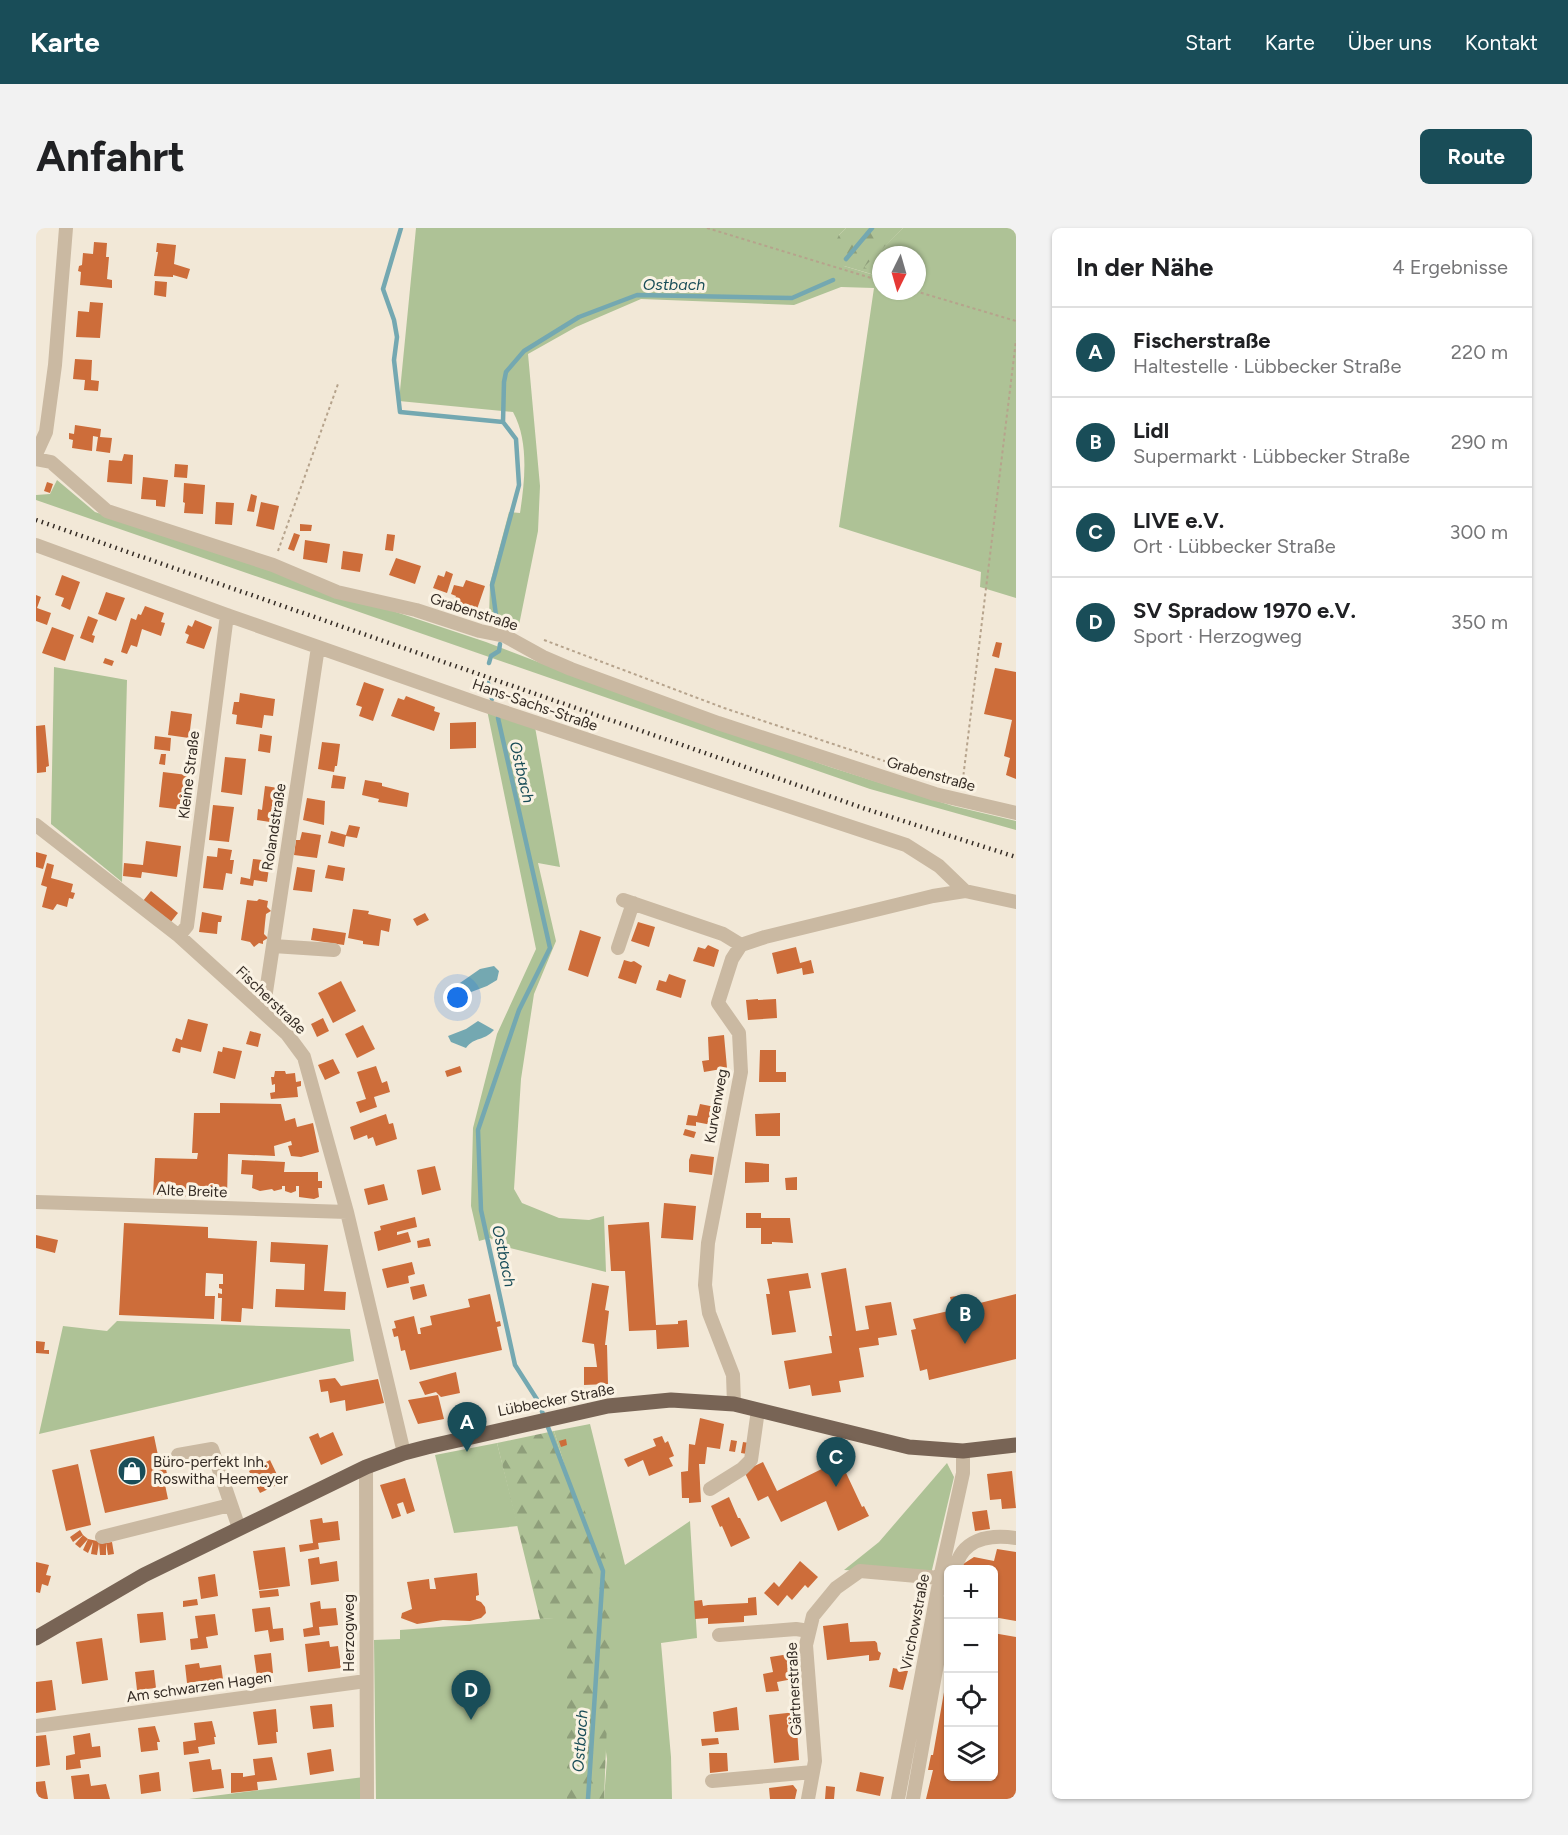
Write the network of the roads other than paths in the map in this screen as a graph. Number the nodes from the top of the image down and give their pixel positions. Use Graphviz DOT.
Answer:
graph roads {
  1 [pos="66,228"];
  2 [pos="36,457"];
  3 [pos="36,545"];
  4 [pos="226,615"];
  5 [pos="318,647"];
  6 [pos="1016,813"];
  7 [pos="36,825"];
  8 [pos="939,866"];
  9 [pos="965,891"];
  10 [pos="933,896"];
  11 [pos="1016,902"];
  12 [pos="179,936"];
  13 [pos="741,945"];
  14 [pos="273,946"];
  15 [pos="618,948"];
  16 [pos="334,950"];
  17 [pos="263,1012"];
  18 [pos="36,1202"];
  19 [pos="347,1212"];
  20 [pos="734,1404"];
  21 [pos="758,1410"];
  22 [pos="1016,1445"];
  23 [pos="963,1451"];
  24 [pos="404,1453"];
  25 [pos="178,1455"];
  26 [pos="366,1467"];
  27 [pos="711,1489"];
  28 [pos="231,1505"];
  29 [pos="239,1528"];
  30 [pos="102,1537"];
  31 [pos="1016,1538"];
  32 [pos="956,1565"];
  33 [pos="940,1578"];
  34 [pos="945,1619"];
  35 [pos="809,1631"];
  36 [pos="37,1635"];
  37 [pos="719,1635"];
  38 [pos="366,1681"];
  39 [pos="36,1725"];
  40 [pos="813,1772"];
  41 [pos="712,1781"];
  42 [pos="367,1799"];
  43 [pos="808,1799"];
  44 [pos="897,1799"];
  45 [pos="913,1799"];
  1 -- 2 [label="street"];
  2 -- 6 [label="street, Grabenstraße"];
  3 -- 4 [label="street, Hans-Sachs-Straße"];
  4 -- 5 [label="street, Hans-Sachs-Straße"];
  4 -- 12 [label="street, Kleine Straße"];
  5 -- 8 [label="street, Hans-Sachs-Straße"];
  5 -- 14 [label="street, Rolandstraße"];
  7 -- 12 [label="street, Fischerstraße"];
  8 -- 9 [label="street, Hans-Sachs-Straße"];
  8 -- 10 [label="street"];
  9 -- 10 [label="street"];
  9 -- 11 [label="street"];
  10 -- 13 [label="street"];
  12 -- 17 [label="street, Fischerstraße"];
  13 -- 15 [label="street"];
  13 -- 20 [label="street, Kurvenweg"];
  14 -- 16 [label="street"];
  14 -- 17 [label="street, Rolandstraße"];
  17 -- 19 [label="street, Fischerstraße"];
  18 -- 19 [label="street, Alte Breite"];
  19 -- 24 [label="street, Fischerstraße"];
  20 -- 21 [label="main road, Lübbecker Straße"];
  20 -- 24 [label="main road, Lübbecker Straße"];
  21 -- 23 [label="main road, Lübbecker Straße"];
  21 -- 27 [label="street"];
  22 -- 23 [label="main road, Lübbecker Straße"];
  23 -- 33 [label="street, Virchowstraße"];
  24 -- 26 [label="main road, Lübbecker Straße"];
  25 -- 28 [label="street"];
  26 -- 29 [label="main road, Lübbecker Straße"];
  26 -- 38 [label="street, Herzogweg"];
  28 -- 29 [label="street"];
  28 -- 30 [label="street"];
  29 -- 36 [label="main road, Lübbecker Straße"];
  31 -- 32 [label="street"];
  33 -- 35 [label="street, Gärtnerstraße"];
  33 -- 44 [label="street, Virchowstraße"];
  34 -- 45 [label="street"];
  35 -- 37 [label="street"];
  35 -- 40 [label="street, Gärtnerstraße"];
  38 -- 39 [label="street, Am schwarzen Hagen"];
  38 -- 42 [label="street, Herzogweg"];
  40 -- 41 [label="street"];
  40 -- 43 [label="street, Gärtnerstraße"];
}
